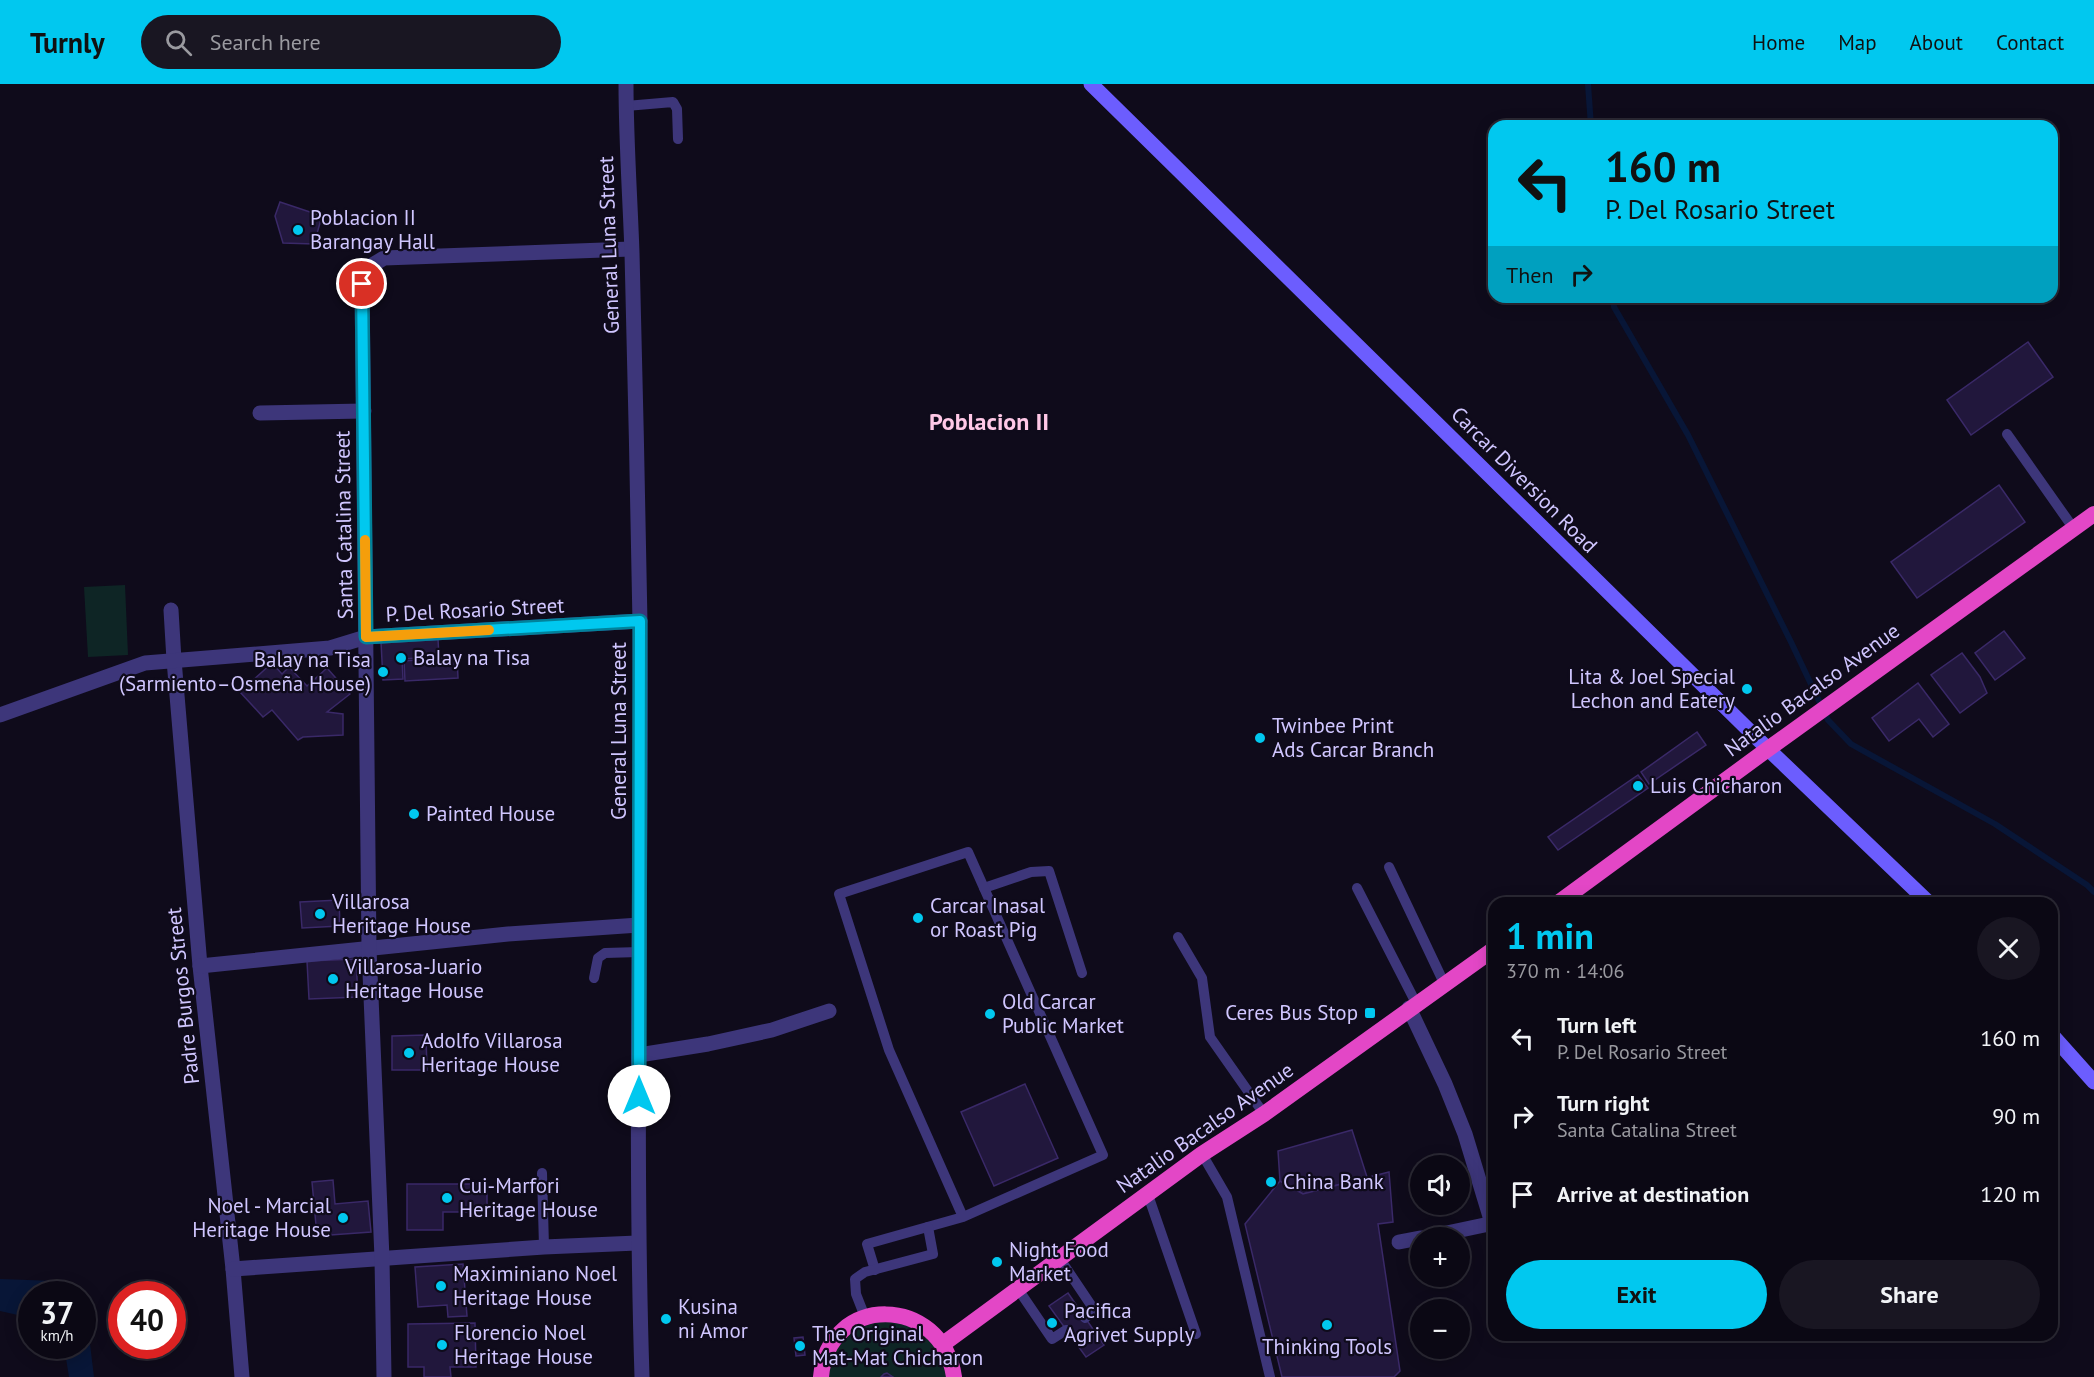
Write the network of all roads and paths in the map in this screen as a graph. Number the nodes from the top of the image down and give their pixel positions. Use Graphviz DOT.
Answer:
graph roads {
  1 [pos="626,84"];
  2 [pos="1091,84"];
  3 [pos="626,106"];
  4 [pos="678,140"];
  5 [pos="632,249"];
  6 [pos="364,411"];
  7 [pos="260,413"];
  8 [pos="2007,434"];
  9 [pos="2094,514"];
  10 [pos="2074,529"];
  11 [pos="171,610"];
  12 [pos="640,621"];
  13 [pos="366,637"];
  14 [pos="174,660"];
  15 [pos="0,715"];
  16 [pos="1768,749"];
  17 [pos="1389,867"];
  18 [pos="984,888"];
  19 [pos="1357,888"];
  20 [pos="1566,897"];
  21 [pos="1923,897"];
  22 [pos="639,925"];
  23 [pos="1178,937"];
  24 [pos="369,949"];
  25 [pos="639,952"];
  26 [pos="1488,953"];
  27 [pos="200,966"];
  28 [pos="1082,973"];
  29 [pos="594,978"];
  30 [pos="1444,983"];
  31 [pos="1413,1005"];
  32 [pos="829,1011"];
  33 [pos="2058,1042"];
  34 [pos="639,1055"];
  35 [pos="2094,1082"];
  36 [pos="1264,1114"];
  37 [pos="1202,1155"];
  38 [pos="542,1173"];
  39 [pos="1148,1195"];
  40 [pos="1488,1207"];
  41 [pos="963,1217"];
  42 [pos="1488,1224"];
  43 [pos="928,1227"];
  44 [pos="1470,1228"];
  45 [pos="1410,1240"];
  46 [pos="1399,1242"];
  47 [pos="637,1243"];
  48 [pos="544,1247"];
  49 [pos="381,1258"];
  50 [pos="1060,1259"];
  51 [pos="233,1269"];
  52 [pos="875,1270"];
  53 [pos="1018,1289"];
  54 [pos="866,1317"];
  55 [pos="1085,1318"];
  56 [pos="1066,1329"];
  57 [pos="1196,1334"];
  58 [pos="943,1344"];
  59 [pos="242,1377"];
  60 [pos="384,1377"];
  61 [pos="642,1377"];
  62 [pos="820,1377"];
  63 [pos="954,1377"];
  64 [pos="1270,1377"];
  1 -- 3 [label="street, General Luna Street"];
  2 -- 16 [label="main road, Carcar Diversion Road"];
  3 -- 4 [label="lane"];
  3 -- 5 [label="street, General Luna Street"];
  5 -- 6 [label="street, Santa Catalina Street"];
  5 -- 12 [label="street, General Luna Street"];
  6 -- 7 [label="street"];
  6 -- 13 [label="street, Santa Catalina Street"];
  8 -- 10 [label="lane"];
  9 -- 10 [label="highway, Natalio Bacalso Avenue"];
  10 -- 16 [label="highway, Natalio Bacalso Avenue"];
  11 -- 14 [label="street, Padre Burgos Street"];
  12 -- 13 [label="street, P. Del Rosario Street"];
  12 -- 22 [label="street, General Luna Street"];
  13 -- 14 [label="street, P. Del Rosario Street"];
  13 -- 24 [label="street, Santa Catalina Street"];
  14 -- 15 [label="street, P. Del Rosario Street"];
  14 -- 27 [label="street, Padre Burgos Street"];
  16 -- 20 [label="highway, Natalio Bacalso Avenue"];
  16 -- 21 [label="main road, Carcar Diversion Road"];
  17 -- 30 [label="lane"];
  18 -- 28 [label="lane"];
  18 -- 41 [label="lane"];
  18 -- 41 [label="lane"];
  19 -- 31 [label="lane"];
  22 -- 24 [label="street"];
  22 -- 25 [label="street, General Luna Street"];
  23 -- 36 [label="lane"];
  24 -- 27 [label="street"];
  24 -- 49 [label="street, Santa Catalina Street"];
  25 -- 29 [label="lane"];
  25 -- 34 [label="street, General Luna Street"];
  26 -- 30 [label="highway, Natalio Bacalso Avenue"];
  27 -- 51 [label="street, Padre Burgos Street"];
  30 -- 31 [label="highway, Natalio Bacalso Avenue"];
  31 -- 36 [label="highway, Natalio Bacalso Avenue"];
  31 -- 40 [label="street"];
  32 -- 34 [label="street"];
  33 -- 35 [label="main road"];
  34 -- 47 [label="street, General Luna Street"];
  36 -- 37 [label="highway, Natalio Bacalso Avenue"];
  37 -- 39 [label="highway, Natalio Bacalso Avenue"];
  37 -- 64 [label="lane"];
  38 -- 48 [label="lane"];
  39 -- 50 [label="highway, Natalio Bacalso Avenue"];
  39 -- 57 [label="lane"];
  41 -- 43 [label="lane"];
  42 -- 44 [label="street"];
  43 -- 52 [label="lane"];
  43 -- 52 [label="lane"];
  45 -- 46 [label="street"];
  47 -- 48 [label="street"];
  47 -- 61 [label="street, General Luna Street"];
  48 -- 49 [label="street"];
  49 -- 51 [label="street"];
  49 -- 60 [label="street, Santa Catalina Street"];
  50 -- 53 [label="highway, Natalio Bacalso Avenue"];
  50 -- 55 [label="lane"];
  51 -- 59 [label="street, Padre Burgos Street"];
  52 -- 54 [label="lane"];
  53 -- 56 [label="lane"];
  53 -- 58 [label="highway, Natalio Bacalso Avenue"];
  54 -- 58 [label="highway"];
  54 -- 62 [label="highway"];
  58 -- 63 [label="highway"];
}
